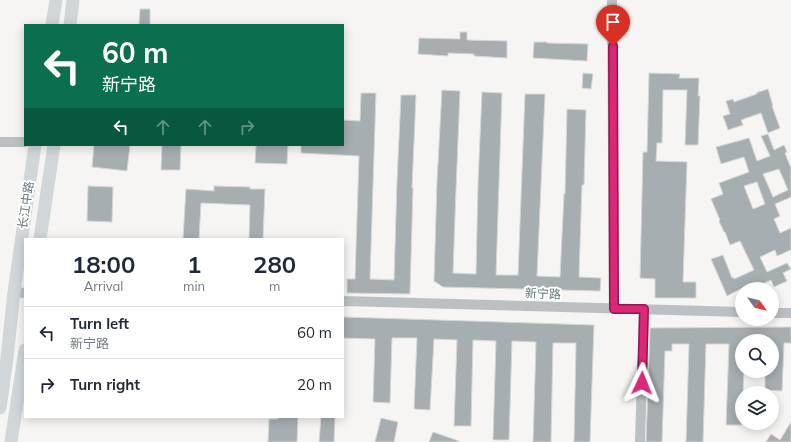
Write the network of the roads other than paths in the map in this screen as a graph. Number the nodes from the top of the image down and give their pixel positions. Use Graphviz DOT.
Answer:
graph roads {
  1 [pos="56,0"];
  2 [pos="73,0"];
  3 [pos="612,0"];
  4 [pos="52,24"];
  5 [pos="70,24"];
  6 [pos="0,142"];
  7 [pos="24,142"];
  8 [pos="35,146"];
  9 [pos="54,146"];
  10 [pos="25,238"];
  11 [pos="40,238"];
  12 [pos="24,247"];
  13 [pos="19,293"];
  14 [pos="344,301"];
  15 [pos="614,309"];
  16 [pos="644,309"];
  17 [pos="735,312"];
  18 [pos="779,313"];
  19 [pos="791,313"];
  20 [pos="24,357"];
  21 [pos="0,408"];
  22 [pos="11,442"];
  23 [pos="640,442"];
  1 -- 4 [label="main road"];
  2 -- 5 [label="main road"];
  3 -- 15 [label="street"];
  6 -- 7 [label="street"];
  8 -- 10 [label="main road, 长江中路"];
  9 -- 11 [label="main road, 长江中路"];
  12 -- 13 [label="main road, 长江中路"];
  13 -- 21 [label="main road, 长江中路"];
  14 -- 15 [label="street, 新宁路"];
  15 -- 16 [label="street, 新宁路"];
  16 -- 17 [label="street, 新宁路"];
  16 -- 23 [label="street"];
  18 -- 19 [label="street"];
  20 -- 22 [label="main road"];
}
